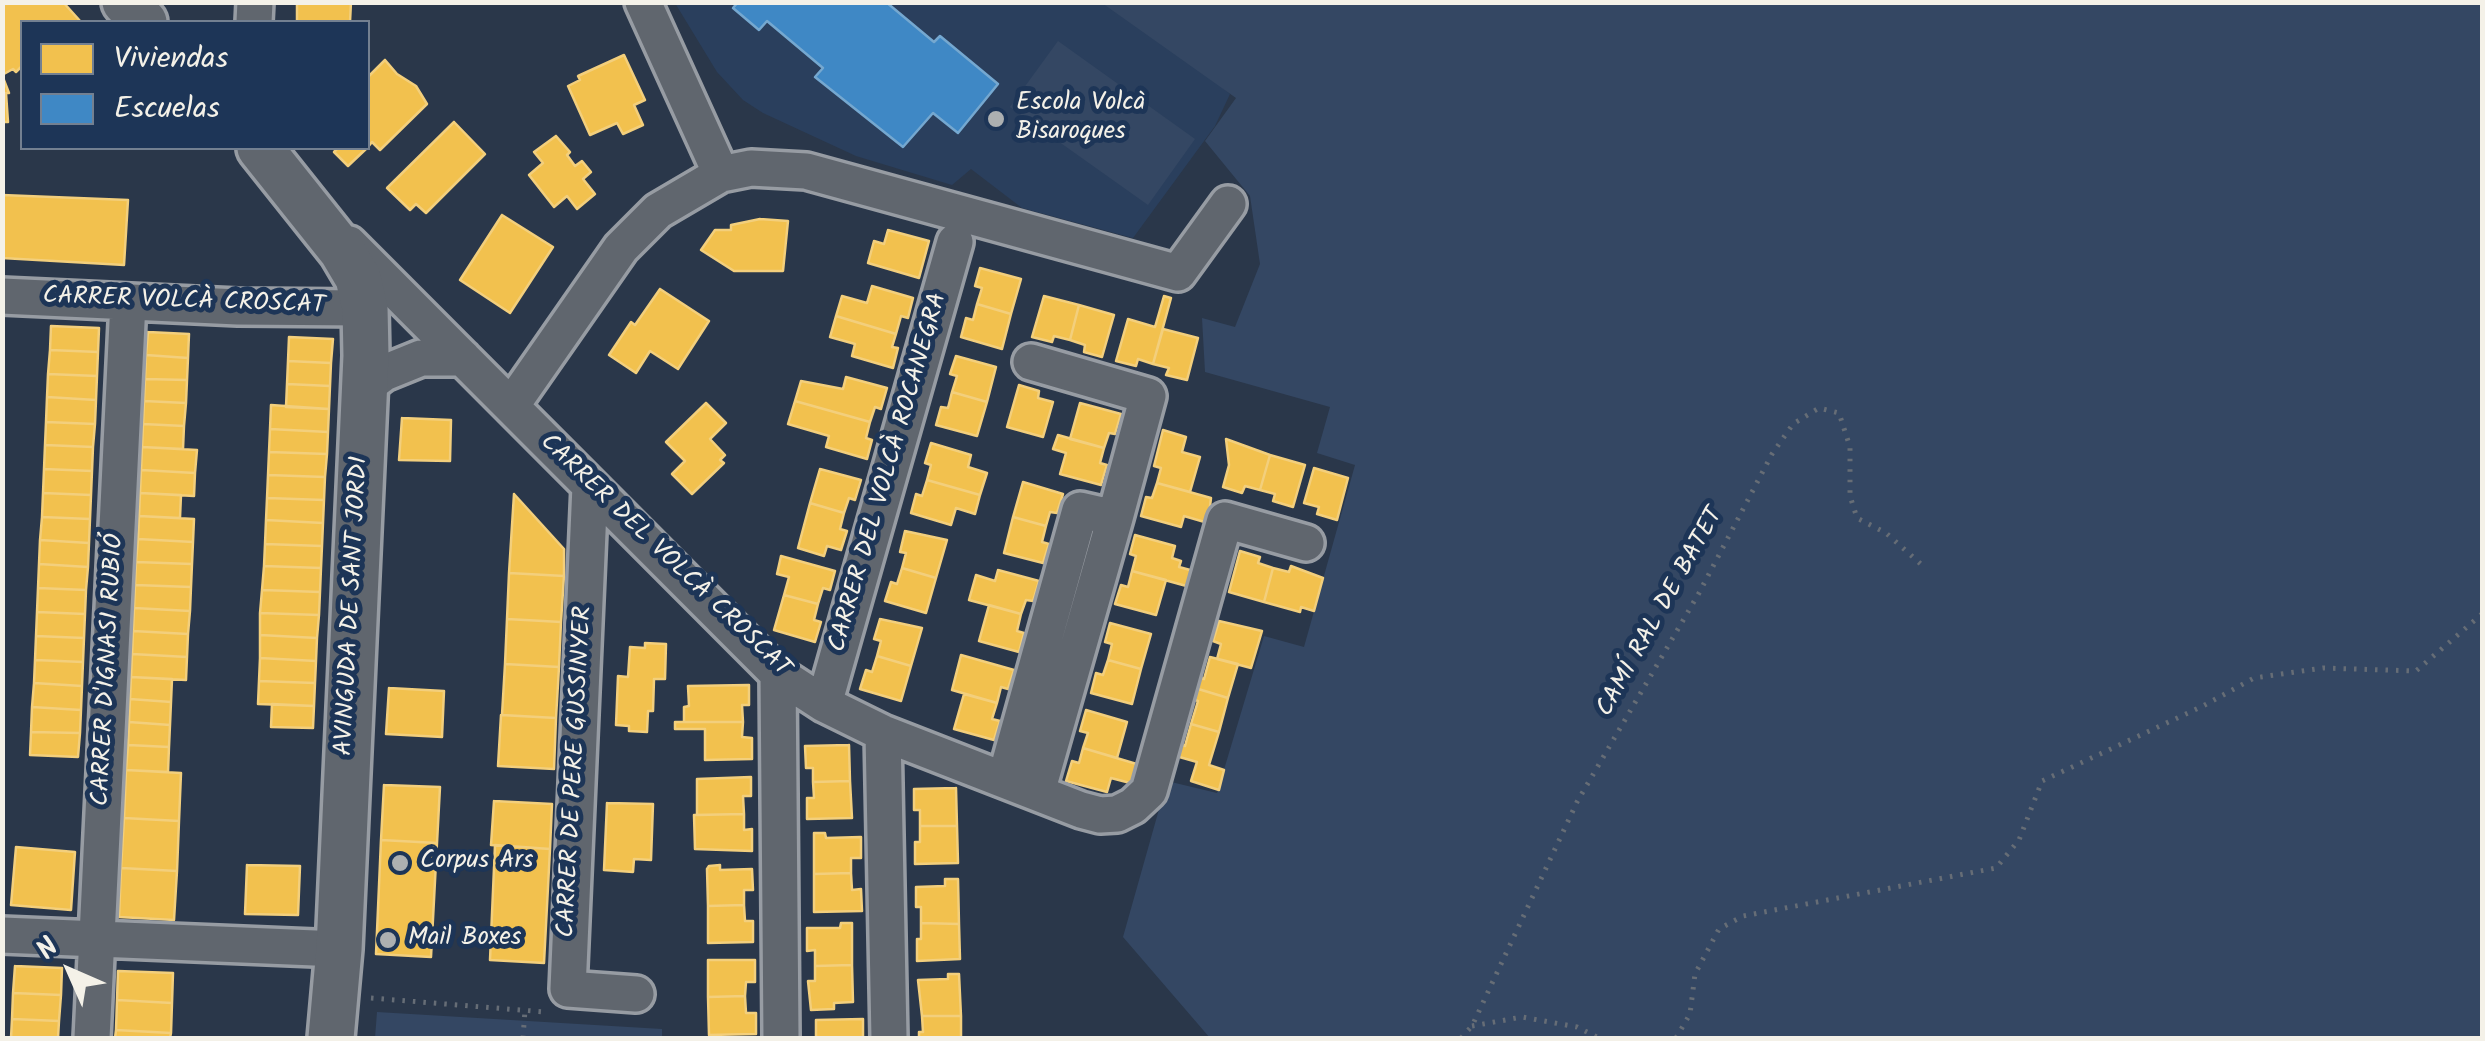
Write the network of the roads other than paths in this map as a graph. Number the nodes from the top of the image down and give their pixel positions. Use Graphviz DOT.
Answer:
graph roads {
  1 [pos="643,2"];
  2 [pos="262,150"];
  3 [pos="721,174"];
  4 [pos="298,194"];
  5 [pos="1228,204"];
  6 [pos="955,242"];
  7 [pos="2,296"];
  8 [pos="128,302"];
  9 [pos="366,308"];
  10 [pos="463,358"];
  11 [pos="1032,362"];
  12 [pos="364,388"];
  13 [pos="512,406"];
  14 [pos="590,486"];
  15 [pos="1306,543"];
  16 [pos="778,674"];
  17 [pos="824,704"];
  18 [pos="882,732"];
  19 [pos="1021,786"];
  20 [pos="2,935"];
  21 [pos="96,940"];
  22 [pos="339,949"];
  23 [pos="636,994"];
  24 [pos="332,1017"];
  25 [pos="92,1038"];
  26 [pos="781,1038"];
  27 [pos="890,1038"];
  1 -- 3 [label="street"];
  2 -- 4 [label="main road, AVINGUDA DE SANT JORDI"];
  3 -- 5 [label="street"];
  3 -- 13 [label="street"];
  4 -- 9 [label="main road, AVINGUDA DE SANT JORDI"];
  4 -- 10 [label="street, CARRER DEL VOLCÀ CROSCAT"];
  6 -- 17 [label="street, CARRER DEL VOLCÀ ROCANEGRA"];
  7 -- 8 [label="street, CARRER VOLCÀ CROSCAT"];
  8 -- 9 [label="street, CARRER VOLCÀ CROSCAT"];
  8 -- 21 [label="street, CARRER D'IGNASI RUBIÓ"];
  9 -- 12 [label="main road, AVINGUDA DE SANT JORDI"];
  10 -- 12 [label="street"];
  10 -- 13 [label="street, CARRER DEL VOLCÀ CROSCAT"];
  11 -- 19 [label="street"];
  12 -- 22 [label="main road, AVINGUDA DE SANT JORDI"];
  13 -- 14 [label="street, CARRER DEL VOLCÀ CROSCAT"];
  14 -- 16 [label="street, CARRER DEL VOLCÀ CROSCAT"];
  14 -- 23 [label="street, CARRER DE PERE GUSSINYER"];
  15 -- 19 [label="street, CARRER DEL VOLCÀ CROSCAT"];
  16 -- 17 [label="street, CARRER DEL VOLCÀ CROSCAT"];
  16 -- 26 [label="street"];
  17 -- 18 [label="street, CARRER DEL VOLCÀ CROSCAT"];
  18 -- 19 [label="street, CARRER DEL VOLCÀ CROSCAT"];
  18 -- 27 [label="street"];
  20 -- 21 [label="street"];
  21 -- 22 [label="street"];
  21 -- 25 [label="street, CARRER D'IGNASI RUBIÓ"];
  22 -- 24 [label="main road, AVINGUDA DE SANT JORDI"];
}
